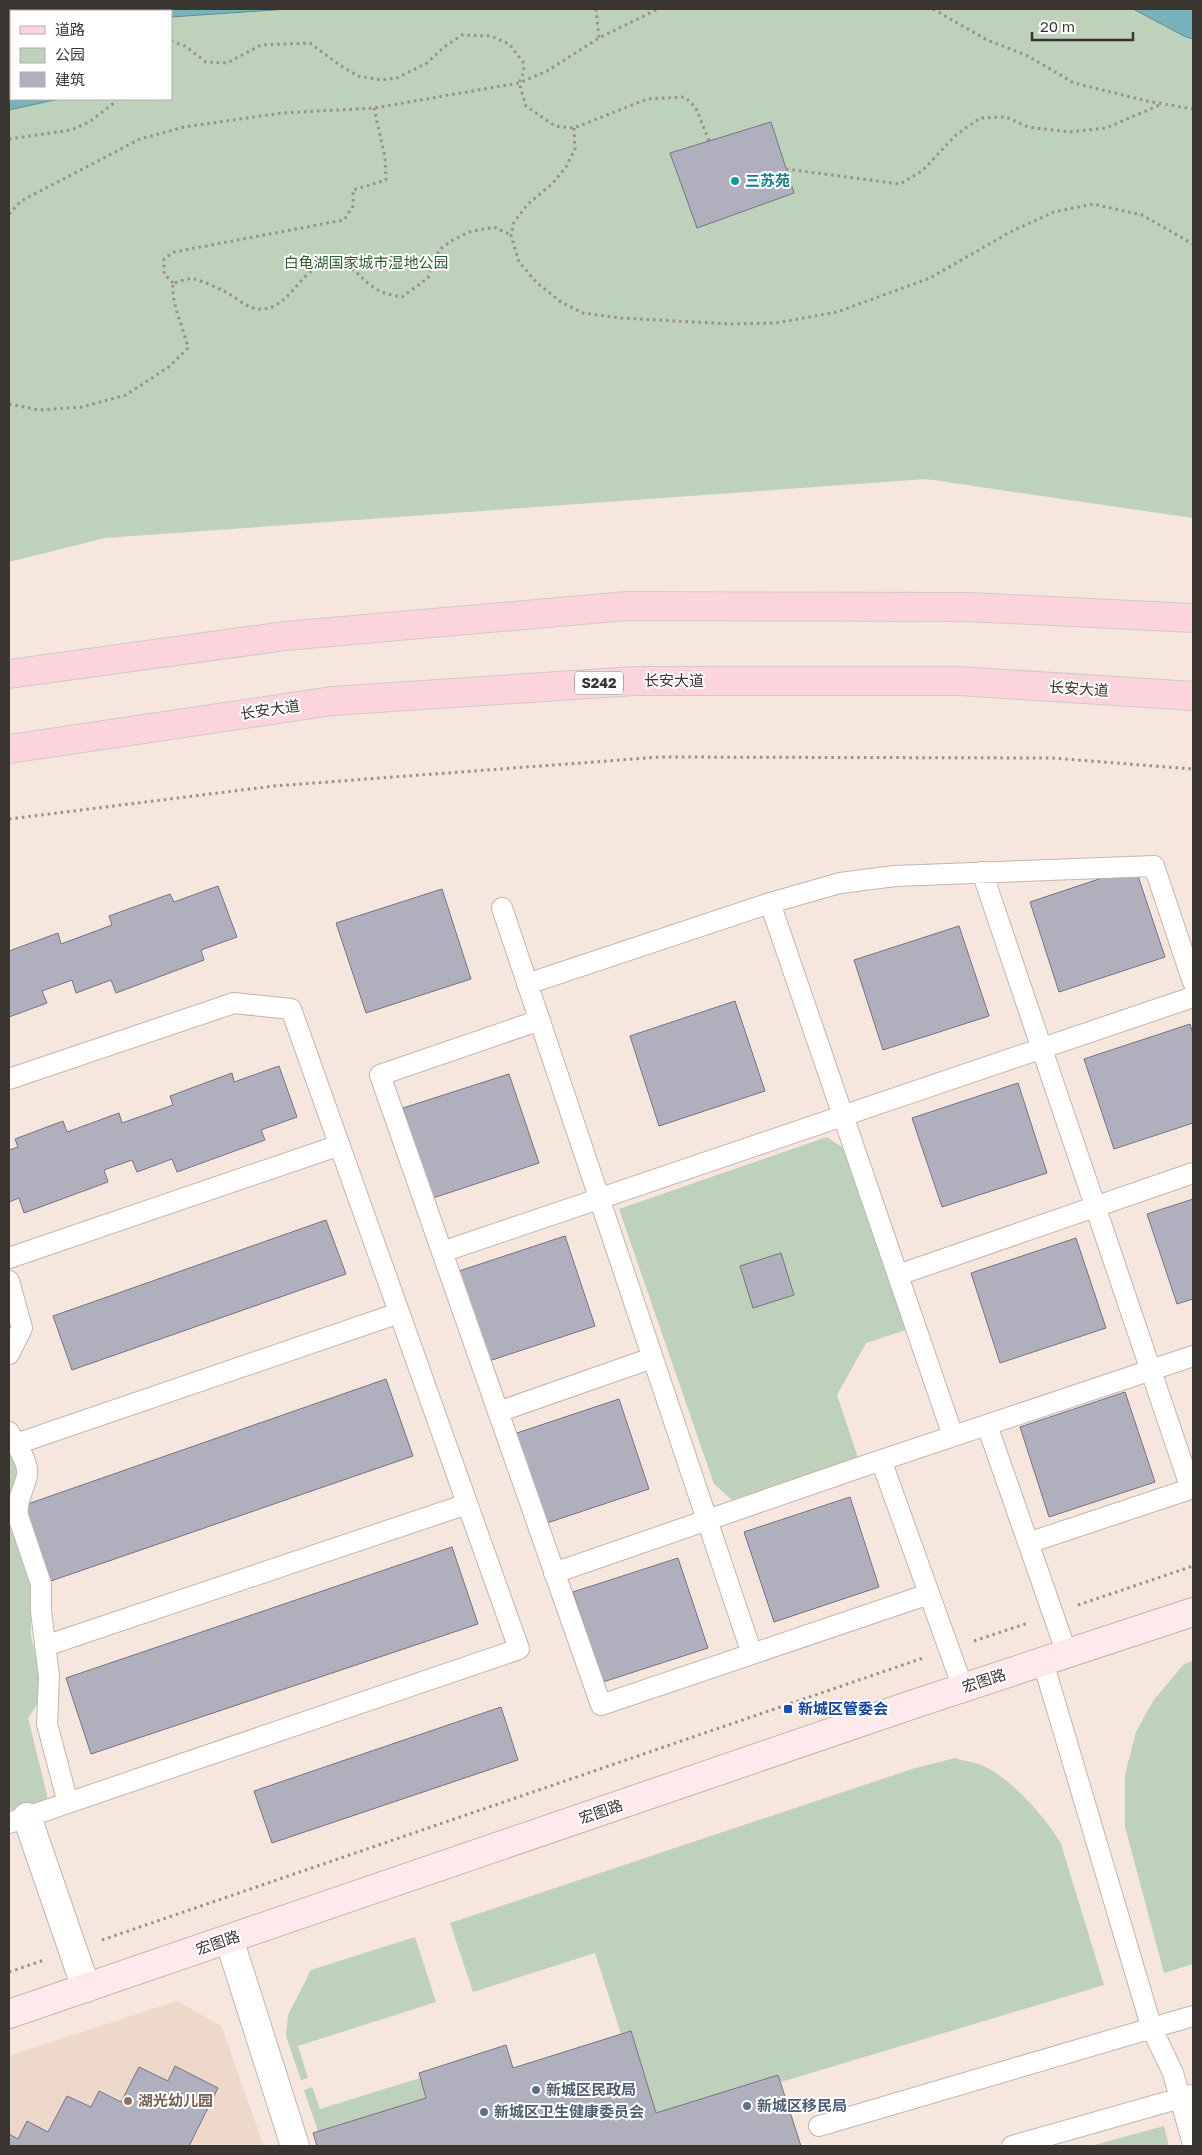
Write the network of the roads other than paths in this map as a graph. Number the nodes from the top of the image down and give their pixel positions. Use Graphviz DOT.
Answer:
graph roads {
  1 [pos="1193,618"];
  2 [pos="9,674"];
  3 [pos="1193,696"];
  4 [pos="9,749"];
  5 [pos="982,872"];
  6 [pos="770,903"];
  7 [pos="502,908"];
  8 [pos="1193,982"];
  9 [pos="527,984"];
  10 [pos="1193,997"];
  11 [pos="540,1020"];
  12 [pos="1042,1048"];
  13 [pos="9,1079"];
  14 [pos="843,1115"];
  15 [pos="340,1145"];
  16 [pos="1193,1173"];
  17 [pos="599,1198"];
  18 [pos="1096,1207"];
  19 [pos="442,1252"];
  20 [pos="9,1258"];
  21 [pos="898,1275"];
  22 [pos="9,1281"];
  23 [pos="399,1313"];
  24 [pos="9,1354"];
  25 [pos="1193,1356"];
  26 [pos="652,1358"];
  27 [pos="1150,1371"];
  28 [pos="498,1412"];
  29 [pos="987,1425"];
  30 [pos="953,1436"];
  31 [pos="12,1438"];
  32 [pos="882,1460"];
  33 [pos="1192,1488"];
  34 [pos="468,1504"];
  35 [pos="707,1520"];
  36 [pos="1028,1543"];
  37 [pos="554,1573"];
  38 [pos="929,1594"];
  39 [pos="1193,1612"];
  40 [pos="45,1646"];
  41 [pos="752,1654"];
  42 [pos="1055,1658"];
  43 [pos="963,1688"];
  44 [pos="68,1803"];
  45 [pos="14,1821"];
  46 [pos="229,1939"];
  47 [pos="86,1988"];
  48 [pos="9,2014"];
  49 [pos="1193,2016"];
  50 [pos="1152,2029"];
  51 [pos="1187,2096"];
  52 [pos="819,2126"];
  53 [pos="1193,2144"];
  54 [pos="295,2146"];
  55 [pos="1012,2146"];
  1 -- 2 [label="main road"];
  3 -- 4 [label="main road, 长安大道 / S242"];
  5 -- 6 [label="lane"];
  5 -- 8 [label="lane"];
  5 -- 12 [label="lane"];
  6 -- 9 [label="lane"];
  6 -- 14 [label="lane"];
  7 -- 9 [label="lane"];
  9 -- 11 [label="lane"];
  10 -- 12 [label="lane"];
  11 -- 17 [label="lane"];
  11 -- 19 [label="lane"];
  12 -- 14 [label="lane"];
  12 -- 18 [label="lane"];
  13 -- 15 [label="lane"];
  14 -- 17 [label="lane"];
  14 -- 21 [label="lane"];
  15 -- 20 [label="lane"];
  15 -- 23 [label="lane"];
  16 -- 18 [label="lane"];
  17 -- 19 [label="lane"];
  17 -- 26 [label="lane"];
  18 -- 21 [label="lane"];
  18 -- 27 [label="lane"];
  19 -- 28 [label="lane"];
  21 -- 30 [label="lane"];
  22 -- 24 [label="lane"];
  23 -- 31 [label="lane"];
  23 -- 34 [label="lane"];
  25 -- 27 [label="lane"];
  26 -- 28 [label="lane"];
  26 -- 35 [label="lane"];
  27 -- 29 [label="lane"];
  27 -- 33 [label="lane"];
  28 -- 37 [label="lane"];
  29 -- 30 [label="lane"];
  29 -- 36 [label="lane"];
  30 -- 32 [label="lane"];
  31 -- 40 [label="lane"];
  32 -- 35 [label="lane"];
  32 -- 38 [label="lane"];
  33 -- 36 [label="lane"];
  34 -- 40 [label="lane"];
  34 -- 44 [label="lane"];
  35 -- 37 [label="lane"];
  35 -- 41 [label="lane"];
  36 -- 42 [label="lane"];
  37 -- 41 [label="lane"];
  38 -- 41 [label="lane"];
  38 -- 43 [label="lane"];
  39 -- 42 [label="street, 宏图路"];
  40 -- 44 [label="lane"];
  42 -- 43 [label="street, 宏图路"];
  42 -- 50 [label="lane"];
  43 -- 46 [label="street, 宏图路"];
  44 -- 45 [label="lane"];
  45 -- 47 [label="street"];
  46 -- 47 [label="street, 宏图路"];
  46 -- 54 [label="street"];
  47 -- 48 [label="street, 宏图路"];
  49 -- 50 [label="lane"];
  50 -- 51 [label="lane"];
  50 -- 52 [label="lane"];
  51 -- 53 [label="lane"];
  51 -- 55 [label="lane"];
}
